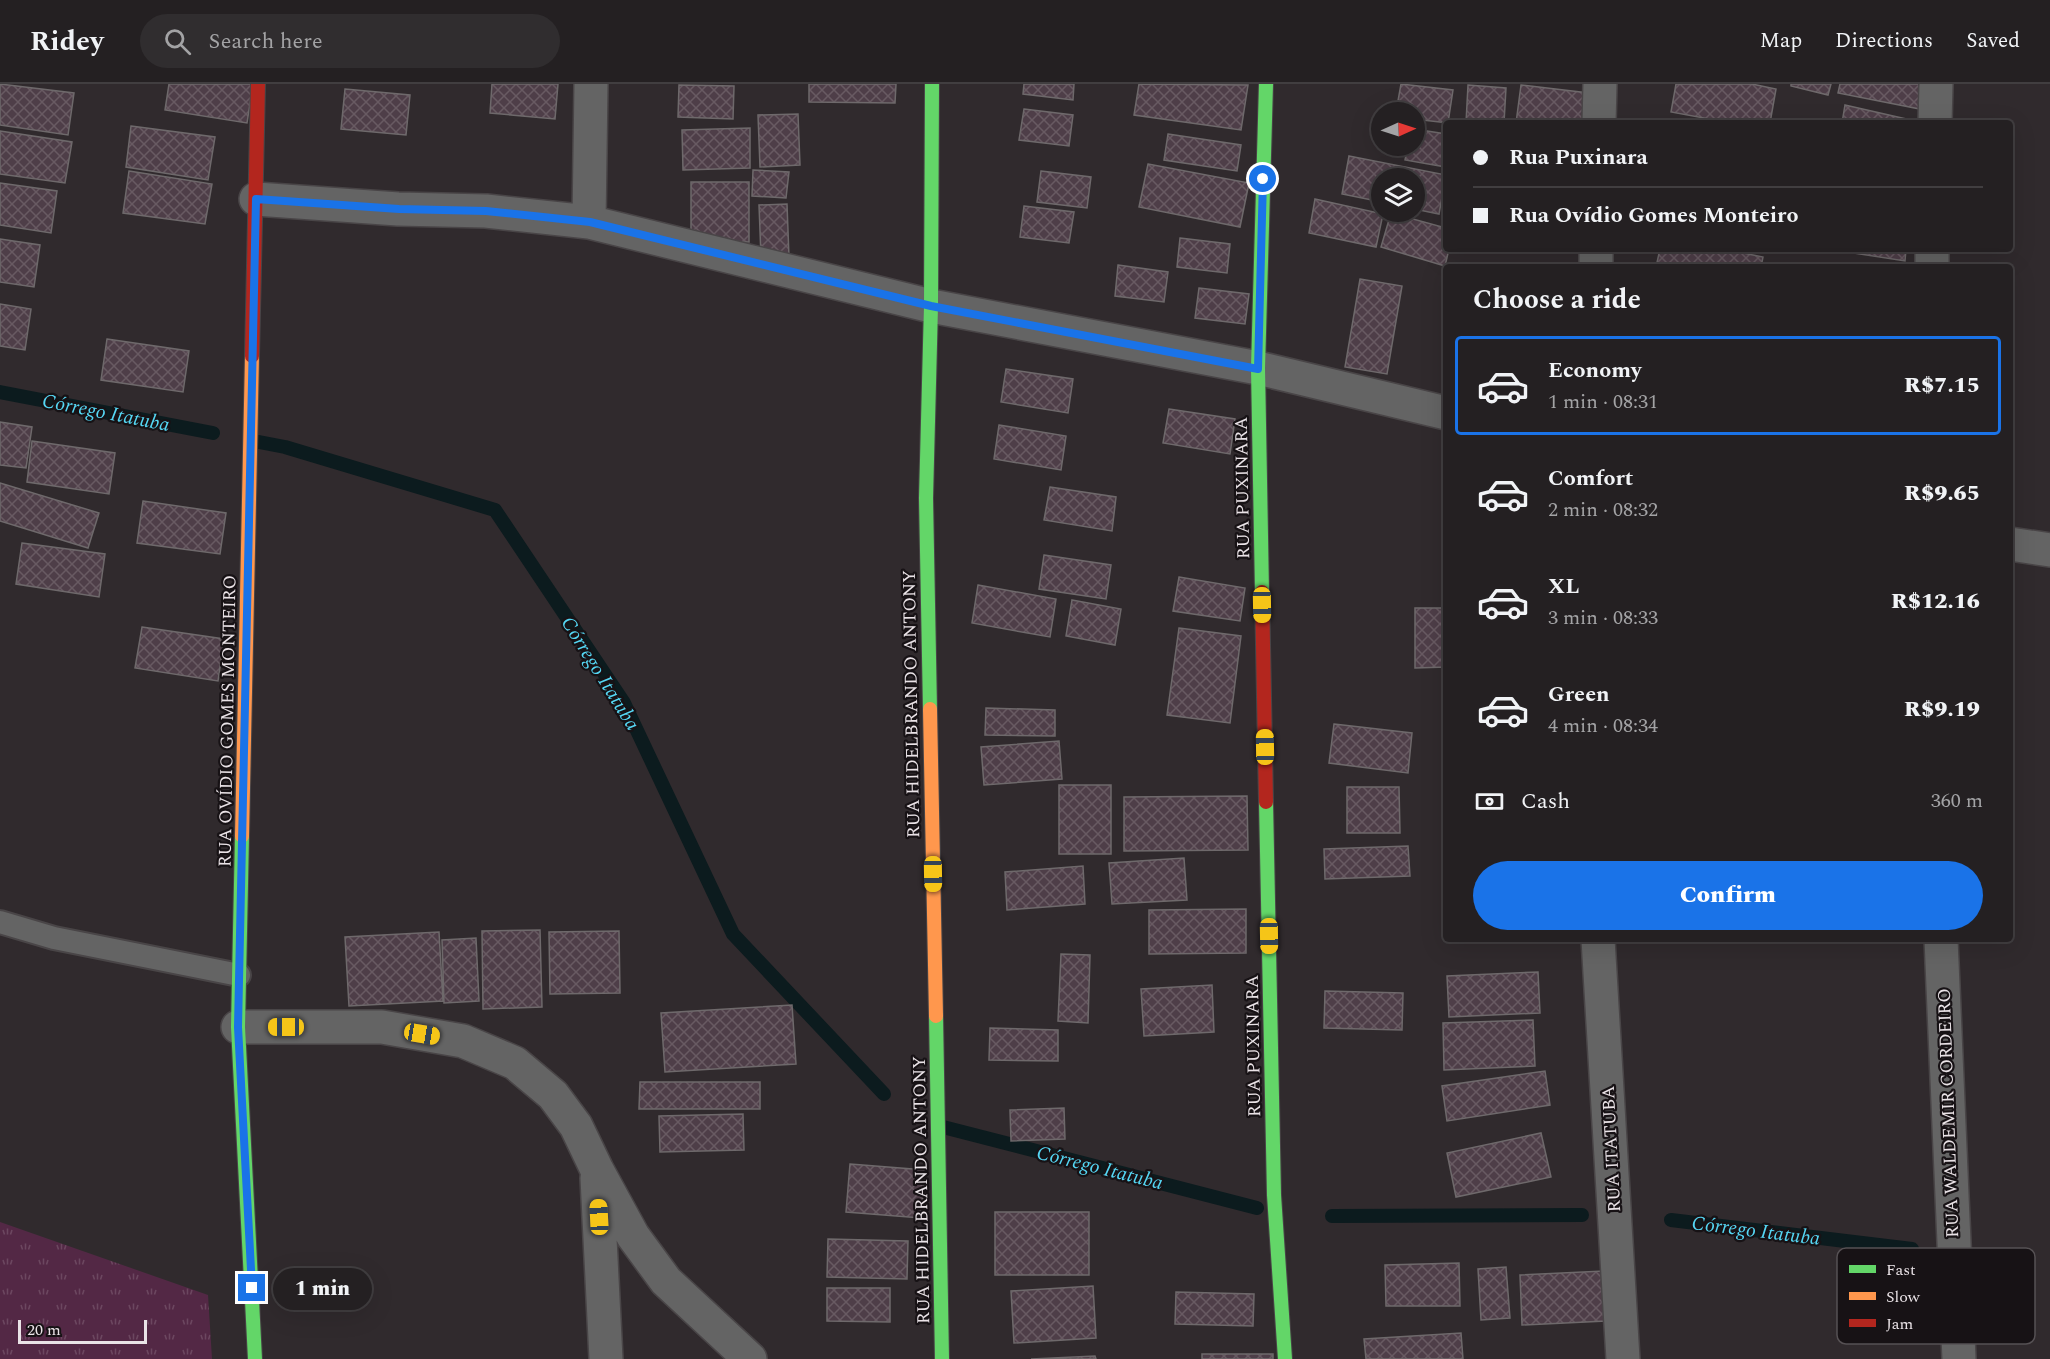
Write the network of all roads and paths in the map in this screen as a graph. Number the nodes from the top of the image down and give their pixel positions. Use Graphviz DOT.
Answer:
graph roads {
  1 [pos="258,84"];
  2 [pos="591,84"];
  3 [pos="932,84"];
  4 [pos="1266,84"];
  5 [pos="1600,84"];
  6 [pos="1936,84"];
  7 [pos="1599,120"];
  8 [pos="1935,120"];
  9 [pos="256,199"];
  10 [pos="590,222"];
  11 [pos="931,306"];
  12 [pos="1258,369"];
  13 [pos="1443,412"];
  14 [pos="2013,544"];
  15 [pos="2050,550"];
  16 [pos="0,922"];
  17 [pos="1598,942"];
  18 [pos="1941,942"];
  19 [pos="239,975"];
  20 [pos="238,1027"];
  21 [pos="597,1170"];
  22 [pos="1954,1248"];
  23 [pos="1958,1344"];
  24 [pos="255,1359"];
  25 [pos="606,1359"];
  26 [pos="750,1359"];
  27 [pos="942,1359"];
  28 [pos="1285,1359"];
  29 [pos="1623,1359"];
  30 [pos="1959,1359"];
  1 -- 9 [label="street, RUA OVÍDIO GOMES MONTEIRO"];
  2 -- 10 [label="street"];
  3 -- 11 [label="street, RUA HIDELBRANDO ANTONY"];
  4 -- 12 [label="street, RUA PUXINARA"];
  5 -- 7 [label="street"];
  6 -- 8 [label="street"];
  9 -- 10 [label="street"];
  9 -- 19 [label="street, RUA OVÍDIO GOMES MONTEIRO"];
  10 -- 11 [label="street"];
  11 -- 12 [label="street"];
  11 -- 27 [label="street, RUA HIDELBRANDO ANTONY"];
  12 -- 13 [label="street"];
  12 -- 28 [label="street, RUA PUXINARA"];
  14 -- 15 [label="street"];
  16 -- 19 [label="lane"];
  17 -- 29 [label="street, RUA ITATUBA"];
  18 -- 22 [label="street, RUA WALDEMIR CORDEIRO"];
  19 -- 20 [label="street, RUA OVÍDIO GOMES MONTEIRO"];
  20 -- 21 [label="street"];
  20 -- 24 [label="street, RUA OVÍDIO GOMES MONTEIRO"];
  21 -- 25 [label="street"];
  21 -- 26 [label="street"];
  23 -- 30 [label="street, RUA WALDEMIR CORDEIRO"];
}
